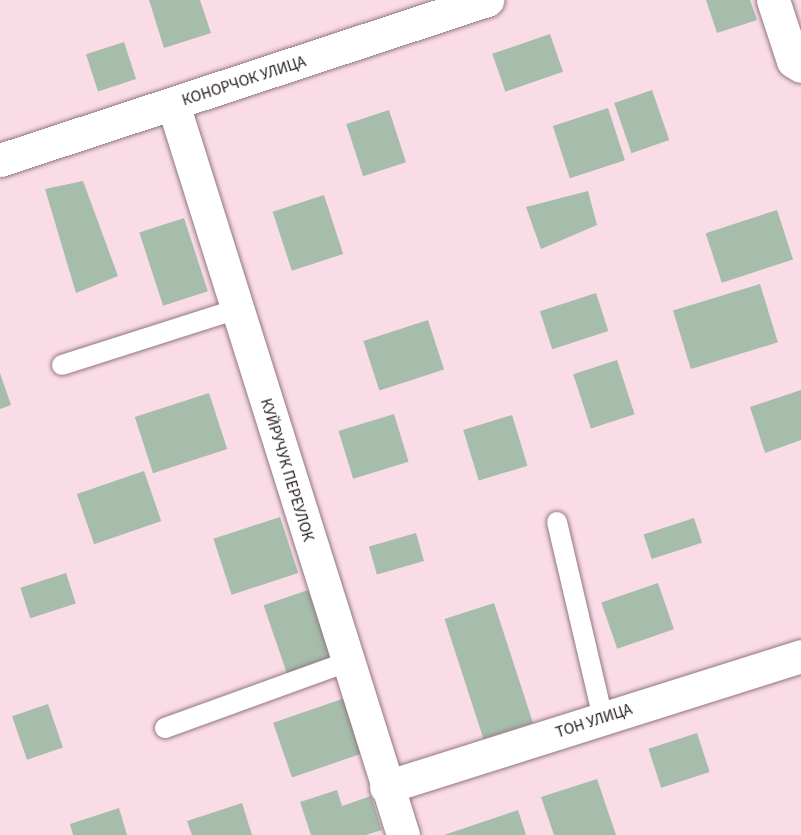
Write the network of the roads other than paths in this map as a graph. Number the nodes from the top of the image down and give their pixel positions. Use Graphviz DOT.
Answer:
graph roads {
  1 [pos="487,0"];
  2 [pos="773,0"];
  3 [pos="801,66"];
  4 [pos="173,104"];
  5 [pos="0,160"];
  6 [pos="237,309"];
  7 [pos="62,365"];
  8 [pos="557,522"];
  9 [pos="801,656"];
  10 [pos="347,662"];
  11 [pos="603,718"];
  12 [pos="165,728"];
  13 [pos="386,787"];
  14 [pos="403,835"];
  1 -- 4 [label="street, КОНОРЧОК УЛИЦА"];
  2 -- 3 [label="street"];
  4 -- 5 [label="street, КОНОРЧОК УЛИЦА"];
  4 -- 6 [label="street, КУЙРУЧУК ПЕРЕУЛОК"];
  6 -- 7 [label="lane"];
  6 -- 10 [label="street, КУЙРУЧУК ПЕРЕУЛОК"];
  8 -- 11 [label="lane"];
  9 -- 11 [label="street, ТОН УЛИЦА"];
  10 -- 12 [label="lane"];
  10 -- 13 [label="street, КУЙРУЧУК ПЕРЕУЛОК"];
  11 -- 13 [label="street, ТОН УЛИЦА"];
  13 -- 14 [label="street, КУЙРУЧУК ПЕРЕУЛОК"];
}
